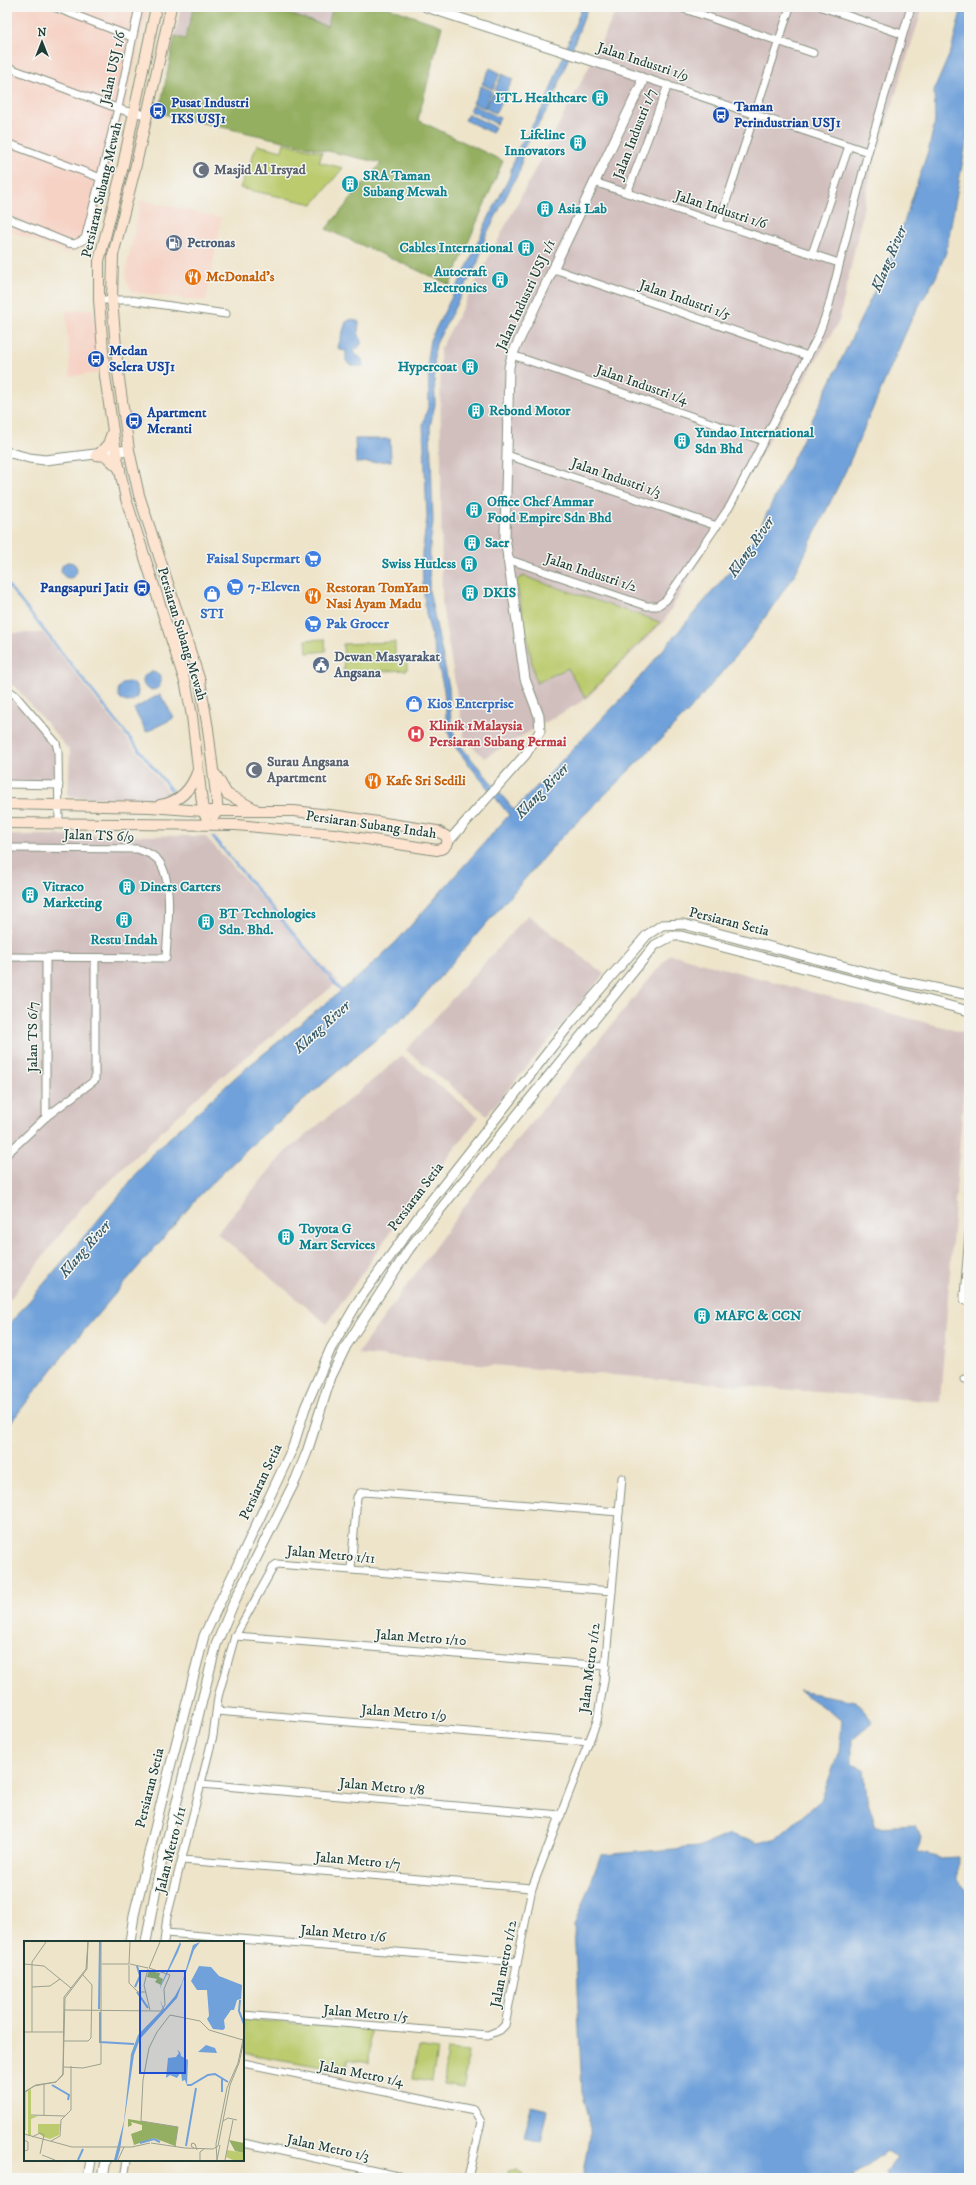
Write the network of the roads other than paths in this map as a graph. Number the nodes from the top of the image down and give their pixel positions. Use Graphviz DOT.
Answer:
graph roads {
  1 [pos="54,7"];
  2 [pos="138,7"];
  3 [pos="156,7"];
  4 [pos="171,7"];
  5 [pos="426,7"];
  6 [pos="679,7"];
  7 [pos="790,7"];
  8 [pos="822,7"];
  9 [pos="911,7"];
  10 [pos="902,34"];
  11 [pos="132,37"];
  12 [pos="780,42"];
  13 [pos="813,53"];
  14 [pos="7,67"];
  15 [pos="639,76"];
  16 [pos="668,85"];
  17 [pos="118,108"];
  18 [pos="134,113"];
  19 [pos="754,114"];
  20 [pos="147,115"];
  21 [pos="7,143"];
  22 [pos="849,146"];
  23 [pos="868,152"];
  24 [pos="101,178"];
  25 [pos="594,182"];
  26 [pos="627,193"];
  27 [pos="7,218"];
  28 [pos="719,223"];
  29 [pos="812,254"];
  30 [pos="840,263"];
  31 [pos="554,268"];
  32 [pos="112,299"];
  33 [pos="99,300"];
  34 [pos="226,314"];
  35 [pos="512,355"];
  36 [pos="808,356"];
  37 [pos="113,431"];
  38 [pos="764,440"];
  39 [pos="129,450"];
  40 [pos="7,452"];
  41 [pos="116,452"];
  42 [pos="97,454"];
  43 [pos="507,455"];
  44 [pos="120,469"];
  45 [pos="717,526"];
  46 [pos="507,559"];
  47 [pos="7,689"];
  48 [pos="199,768"];
  49 [pos="214,770"];
  50 [pos="7,784"];
  51 [pos="59,785"];
  52 [pos="7,804"];
  53 [pos="59,804"];
  54 [pos="150,807"];
  55 [pos="203,811"];
  56 [pos="218,811"];
  57 [pos="259,811"];
  58 [pos="7,823"];
  59 [pos="59,823"];
  60 [pos="210,824"];
  61 [pos="448,842"];
  62 [pos="7,848"];
  63 [pos="666,924"];
  64 [pos="668,937"];
  65 [pos="7,957"];
  66 [pos="46,958"];
  67 [pos="95,958"];
  68 [pos="969,995"];
  69 [pos="969,1011"];
  70 [pos="46,1117"];
  71 [pos="7,1154"];
  72 [pos="969,1234"];
  73 [pos="969,1237"];
  74 [pos="969,1302"];
  75 [pos="622,1478"];
  76 [pos="619,1512"];
  77 [pos="351,1569"];
  78 [pos="612,1591"];
  79 [pos="235,1636"];
  80 [pos="606,1666"];
  81 [pos="217,1711"];
  82 [pos="589,1742"];
  83 [pos="201,1784"];
  84 [pos="561,1815"];
  85 [pos="182,1860"];
  86 [pos="532,1888"];
  87 [pos="166,1933"];
  88 [pos="130,1941"];
  89 [pos="146,1941"];
  90 [pos="164,1941"];
  91 [pos="517,1962"];
  92 [pos="244,2016"];
  93 [pos="488,2035"];
  94 [pos="244,2064"];
  95 [pos="244,2143"];
  96 [pos="91,2161"];
  97 [pos="106,2161"];
  98 [pos="127,2161"];
  99 [pos="88,2178"];
  100 [pos="103,2178"];
  101 [pos="124,2178"];
  102 [pos="408,2178"];
  103 [pos="468,2178"];
  1 -- 11 [label="street"];
  2 -- 11 [label="street, Jalan USJ 1/6"];
  3 -- 18 [label="main road, Persiaran Subang Mewah"];
  4 -- 20 [label="main road, Persiaran Subang Mewah"];
  5 -- 15 [label="street, Jalan Industri 1/9"];
  6 -- 12 [label="street"];
  7 -- 12 [label="street"];
  8 -- 10 [label="street"];
  9 -- 10 [label="street"];
  10 -- 23 [label="street"];
  11 -- 17 [label="street, Jalan USJ 1/6"];
  12 -- 13 [label="street"];
  12 -- 19 [label="street"];
  14 -- 17 [label="street"];
  15 -- 16 [label="street, Jalan Industri 1/9"];
  15 -- 25 [label="street, Jalan Industri USJ 1/1"];
  16 -- 19 [label="street, Jalan Industri 1/9"];
  16 -- 26 [label="street, Jalan Industri 1/7"];
  17 -- 18 [label="street"];
  17 -- 24 [label="street, Jalan USJ 1/6"];
  18 -- 20 [label="street"];
  18 -- 33 [label="main road, Persiaran Subang Mewah"];
  19 -- 22 [label="street, Jalan Industri 1/9"];
  19 -- 28 [label="street"];
  20 -- 32 [label="main road, Persiaran Subang Mewah"];
  21 -- 24 [label="street"];
  22 -- 23 [label="street, Jalan Industri 1/9"];
  22 -- 29 [label="street"];
  23 -- 30 [label="street"];
  24 -- 27 [label="street, Jalan USJ 1/6"];
  25 -- 26 [label="street, Jalan Industri 1/6"];
  25 -- 31 [label="street, Jalan Industri USJ 1/1"];
  26 -- 28 [label="street, Jalan Industri 1/6"];
  28 -- 29 [label="street, Jalan Industri 1/6"];
  29 -- 30 [label="street, Jalan Industri 1/6"];
  30 -- 36 [label="street"];
  31 -- 35 [label="street, Jalan Industri USJ 1/1"];
  31 -- 36 [label="street, Jalan Industri 1/5"];
  32 -- 33 [label="street"];
  32 -- 34 [label="street"];
  32 -- 39 [label="main road, Persiaran Subang Mewah"];
  33 -- 37 [label="main road, Persiaran Subang Mewah"];
  35 -- 38 [label="street, Jalan Industri 1/4"];
  35 -- 43 [label="street, Jalan Industri USJ 1/1"];
  36 -- 38 [label="street"];
  37 -- 41 [label="main road, Persiaran Subang Mewah"];
  37 -- 42 [label="main road"];
  38 -- 45 [label="street"];
  39 -- 41 [label="street"];
  39 -- 49 [label="main road, Persiaran Subang Mewah"];
  40 -- 42 [label="street"];
  41 -- 42 [label="street"];
  41 -- 44 [label="main road, Persiaran Subang Mewah"];
  42 -- 44 [label="main road"];
  43 -- 45 [label="street, Jalan Industri 1/3"];
  43 -- 46 [label="street, Jalan Industri USJ 1/1"];
  44 -- 48 [label="main road, Persiaran Subang Mewah"];
  45 -- 46 [label="street, Jalan Industri 1/2"];
  46 -- 61 [label="street, Jalan Industri USJ 1/1"];
  47 -- 51 [label="street"];
  48 -- 54 [label="main road"];
  48 -- 55 [label="main road, Persiaran Subang Mewah"];
  49 -- 56 [label="main road, Persiaran Subang Mewah"];
  49 -- 57 [label="main road"];
  50 -- 51 [label="street"];
  51 -- 53 [label="street"];
  52 -- 53 [label="main road, Persiaran Subang Indah"];
  53 -- 54 [label="main road, Persiaran Subang Indah"];
  53 -- 59 [label="street"];
  54 -- 55 [label="main road, Persiaran Subang Indah"];
  55 -- 56 [label="main road, Persiaran Subang Indah"];
  55 -- 60 [label="main road, Persiaran Subang Mewah"];
  56 -- 57 [label="main road, Persiaran Subang Indah"];
  56 -- 60 [label="main road"];
  57 -- 61 [label="main road, Persiaran Subang Indah"];
  58 -- 59 [label="main road, Persiaran Subang Indah"];
  59 -- 60 [label="main road, Persiaran Subang Indah"];
  60 -- 61 [label="main road, Persiaran Subang Indah"];
  62 -- 67 [label="street, Jalan TS 6/9"];
  63 -- 64 [label="street"];
  63 -- 68 [label="street, Persiaran Setia"];
  63 -- 88 [label="street, Persiaran Setia"];
  64 -- 69 [label="street, Persiaran Setia"];
  64 -- 89 [label="street, Persiaran Setia"];
  65 -- 66 [label="street"];
  66 -- 67 [label="street"];
  66 -- 70 [label="street, Jalan TS 6/7"];
  67 -- 70 [label="street"];
  70 -- 71 [label="street"];
  72 -- 73 [label="street"];
  73 -- 74 [label="street"];
  75 -- 76 [label="street, Jalan Metro 1/12"];
  76 -- 77 [label="street"];
  76 -- 78 [label="street, Jalan Metro 1/12"];
  77 -- 78 [label="street, Jalan Metro 1/11"];
  77 -- 79 [label="street, Jalan Metro 1/11"];
  78 -- 80 [label="street, Jalan Metro 1/12"];
  79 -- 80 [label="street, Jalan Metro 1/10"];
  79 -- 81 [label="street, Jalan Metro 1/11"];
  80 -- 82 [label="street, Jalan Metro 1/12"];
  81 -- 82 [label="street, Jalan Metro 1/9"];
  81 -- 83 [label="street, Jalan Metro 1/11"];
  82 -- 84 [label="street, Jalan Metro 1/12"];
  83 -- 84 [label="street, Jalan Metro 1/8"];
  83 -- 85 [label="street, Jalan Metro 1/11"];
  84 -- 86 [label="street, Jalan Metro 1/12"];
  85 -- 86 [label="street, Jalan Metro 1/7"];
  85 -- 87 [label="street, Jalan Metro 1/11"];
  86 -- 91 [label="street, Jalan metro 1/12"];
  87 -- 90 [label="street, Jalan Metro 1/11"];
  87 -- 91 [label="street, Jalan Metro 1/6"];
  91 -- 93 [label="street, Jalan metro 1/12"];
  92 -- 93 [label="street, Jalan Metro 1/5"];
  94 -- 103 [label="street, Jalan Metro 1/4"];
  95 -- 102 [label="street, Jalan Metro 1/3"];
  96 -- 99 [label="street"];
  97 -- 100 [label="street"];
  98 -- 101 [label="street"];
}
